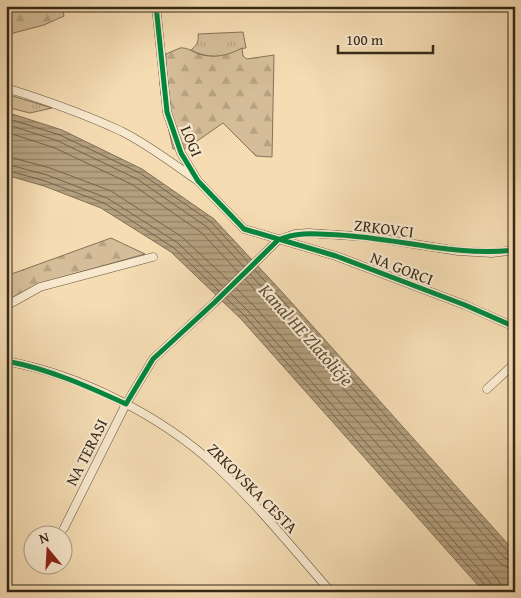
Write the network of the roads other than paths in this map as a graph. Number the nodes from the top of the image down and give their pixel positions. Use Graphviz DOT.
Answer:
graph roads {
  1 [pos="156,6"];
  2 [pos="6,88"];
  3 [pos="198,181"];
  4 [pos="278,240"];
  5 [pos="515,250"];
  6 [pos="152,257"];
  7 [pos="215,302"];
  8 [pos="6,306"];
  9 [pos="515,327"];
  10 [pos="6,361"];
  11 [pos="515,363"];
  12 [pos="486,389"];
  13 [pos="126,404"];
  14 [pos="65,526"];
  15 [pos="331,592"];
  1 -- 3 [label="street, LOGI"];
  2 -- 3 [label="street, LOGI"];
  3 -- 4 [label="street, LOGI"];
  4 -- 5 [label="street, ZRKOVCI"];
  4 -- 7 [label="street, ZRKOVCI"];
  4 -- 9 [label="street, NA GORCI"];
  6 -- 8 [label="street"];
  7 -- 13 [label="street, NA TERASI"];
  10 -- 13 [label="street, ZRKOVSKA CESTA"];
  11 -- 12 [label="street"];
  13 -- 14 [label="street, NA TERASI"];
  13 -- 15 [label="street, ZRKOVSKA CESTA"];
}
